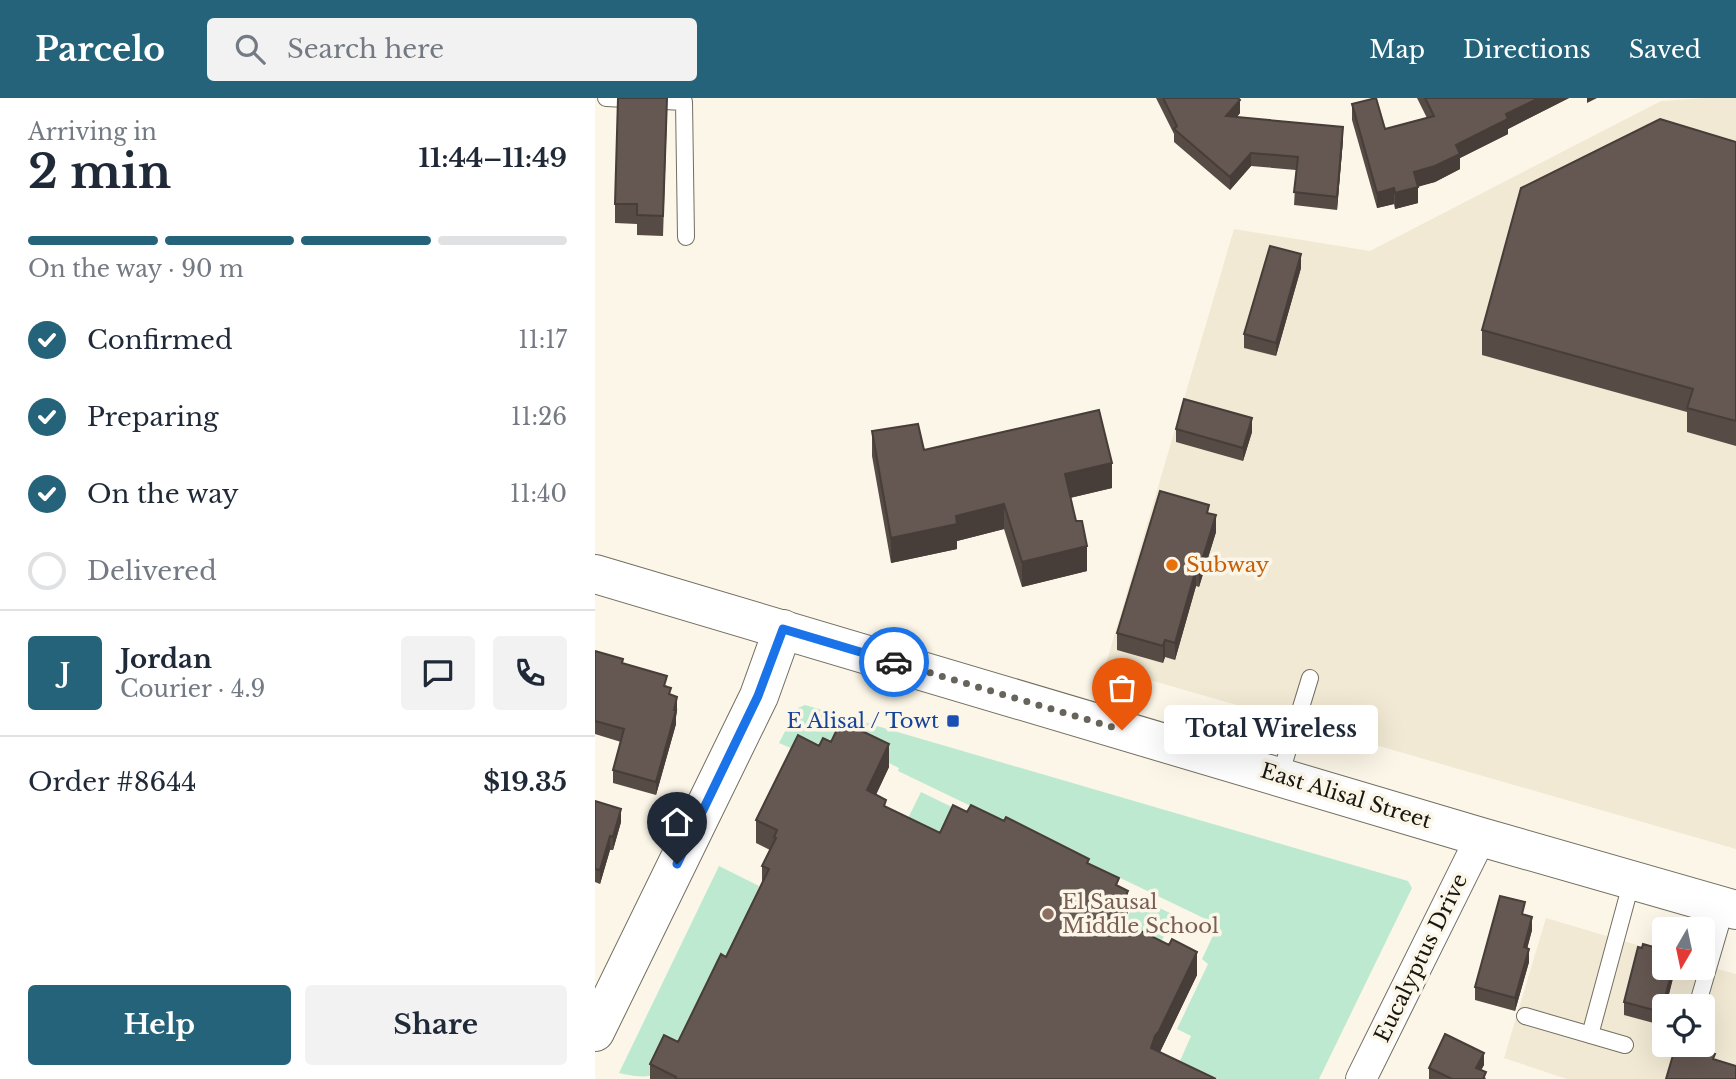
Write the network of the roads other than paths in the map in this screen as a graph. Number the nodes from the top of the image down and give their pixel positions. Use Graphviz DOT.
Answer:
graph roads {
  1 [pos="606,98"];
  2 [pos="686,237"];
  3 [pos="595,573"];
  4 [pos="783,629"];
  5 [pos="1310,678"];
  6 [pos="1280,776"];
  7 [pos="1481,837"];
  8 [pos="1632,880"];
  9 [pos="1731,908"];
  10 [pos="1701,994"];
  11 [pos="1525,1016"];
  12 [pos="595,1032"];
  13 [pos="1590,1035"];
  14 [pos="1625,1045"];
  15 [pos="1361,1079"];
  1 -- 2 [label="lane"];
  3 -- 4 [label="main road, East Alisal Street"];
  4 -- 6 [label="main road, East Alisal Street"];
  4 -- 12 [label="main road"];
  5 -- 6 [label="lane"];
  6 -- 7 [label="main road, East Alisal Street"];
  7 -- 8 [label="main road, East Alisal Street"];
  7 -- 15 [label="street, Eucalyptus Drive"];
  8 -- 9 [label="main road, East Alisal Street"];
  8 -- 13 [label="lane"];
  9 -- 10 [label="lane"];
  11 -- 13 [label="lane"];
  13 -- 14 [label="lane"];
}
